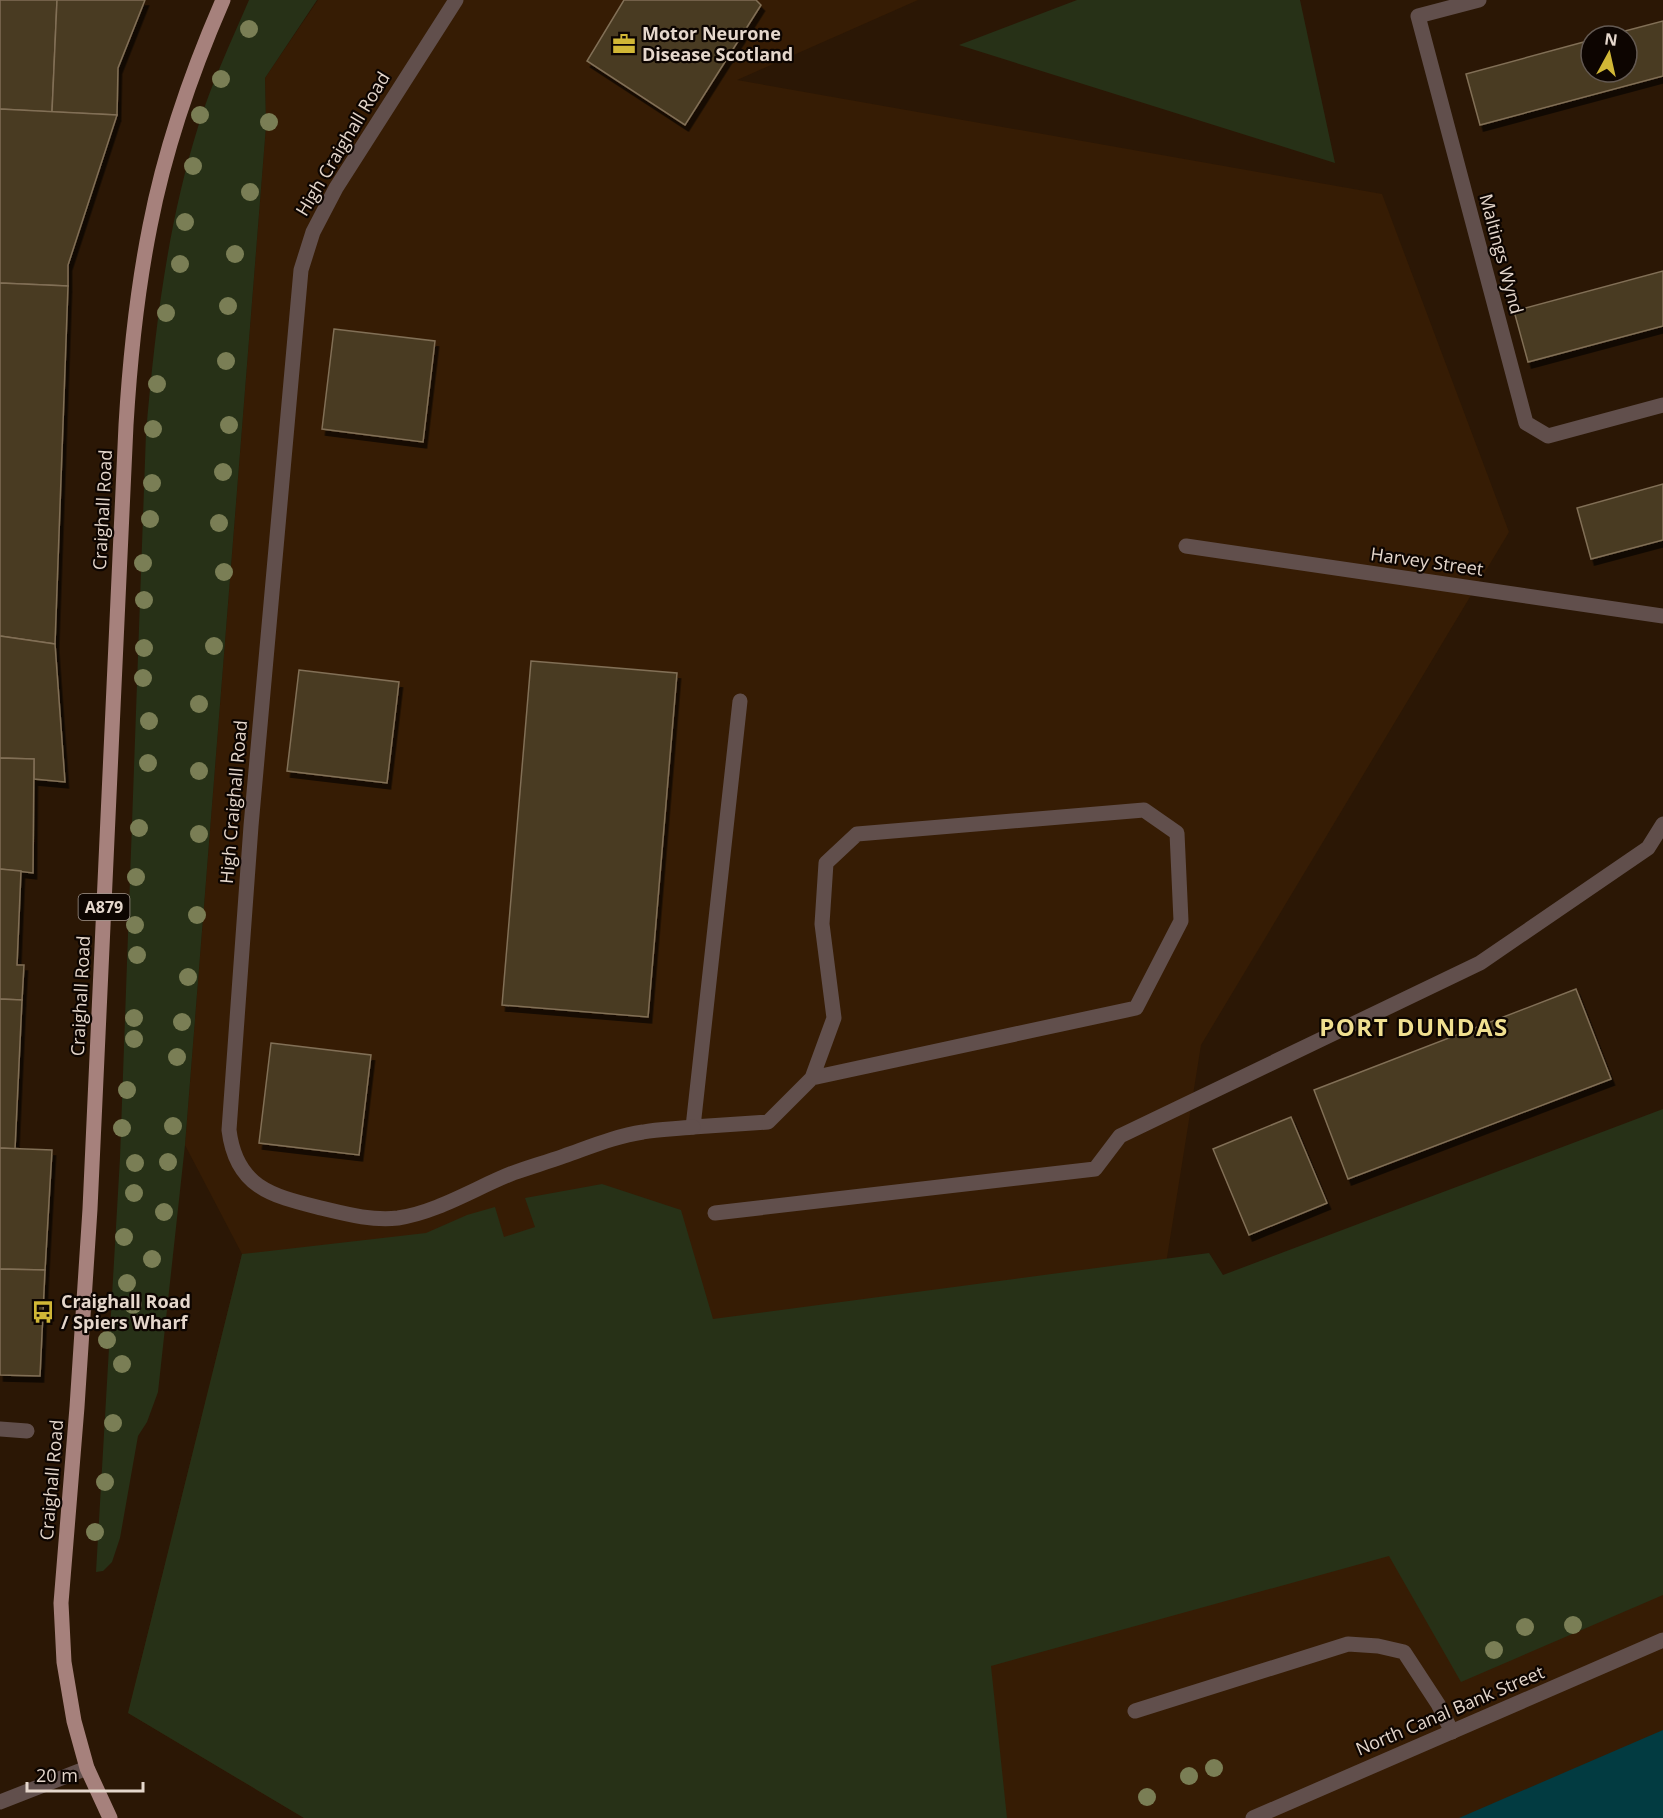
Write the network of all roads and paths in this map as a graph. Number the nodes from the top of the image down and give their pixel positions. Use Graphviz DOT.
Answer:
graph roads {
  1 [pos="223,0"];
  2 [pos="456,0"];
  3 [pos="1479,0"];
  4 [pos="1663,405"];
  5 [pos="1186,546"];
  6 [pos="1663,616"];
  7 [pos="740,701"];
  8 [pos="1663,824"];
  9 [pos="812,1078"];
  10 [pos="693,1127"];
  11 [pos="715,1213"];
  12 [pos="0,1429"];
  13 [pos="27,1431"];
  14 [pos="1663,1640"];
  15 [pos="1136,1711"];
  16 [pos="1452,1732"];
  17 [pos="87,1768"];
  18 [pos="0,1802"];
  19 [pos="110,1818"];
  20 [pos="1253,1818"];
  1 -- 17 [label="main road, Craighall Road / A879"];
  2 -- 10 [label="street, High Craighall Road"];
  3 -- 4 [label="street, Maltings Wynd"];
  5 -- 6 [label="street, Harvey Street"];
  7 -- 10 [label="street"];
  8 -- 11 [label="street"];
  9 -- 9 [label="street"];
  9 -- 10 [label="street, High Craighall Road"];
  12 -- 13 [label="street"];
  14 -- 16 [label="street, North Canal Bank Street"];
  15 -- 16 [label="street"];
  16 -- 20 [label="street, North Canal Bank Street"];
  17 -- 18 [label="street"];
  17 -- 19 [label="main road, Craighall Road / A879"];
}
